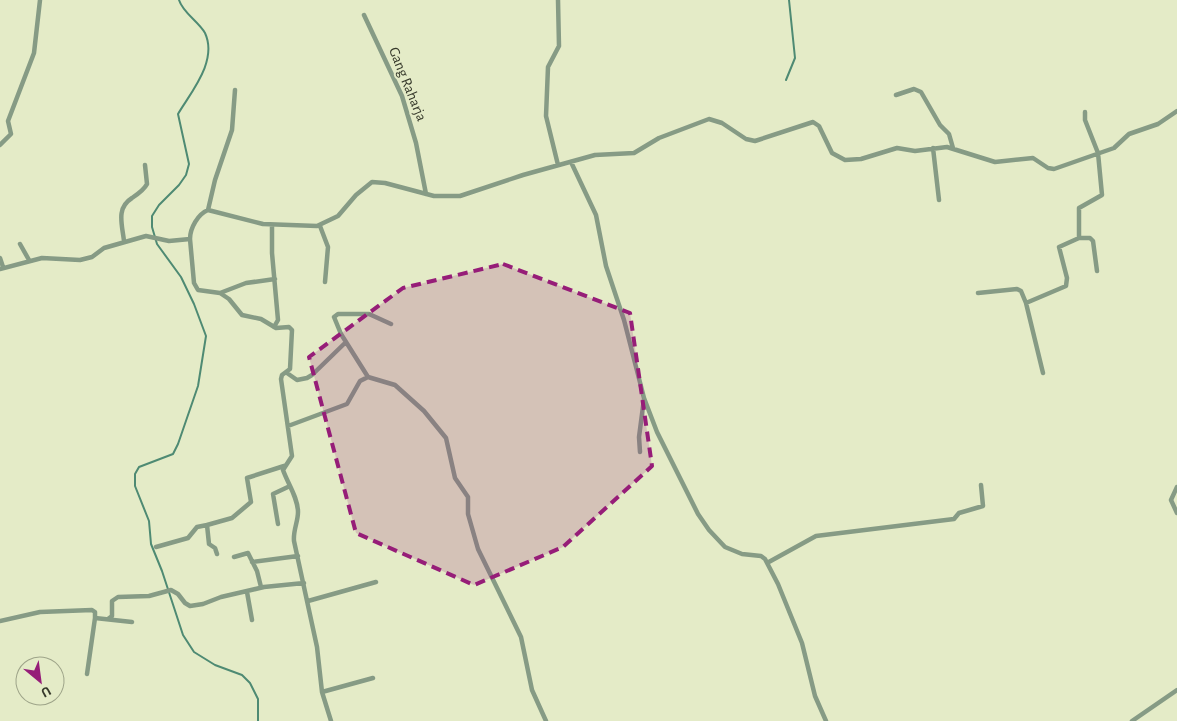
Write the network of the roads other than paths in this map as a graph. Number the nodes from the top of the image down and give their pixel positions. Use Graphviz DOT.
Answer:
graph roads {
  1 [pos="40,0"];
  2 [pos="558,0"];
  3 [pos="364,14"];
  4 [pos="235,90"];
  5 [pos="896,95"];
  6 [pos="1177,111"];
  7 [pos="1085,112"];
  8 [pos="0,145"];
  9 [pos="932,148"];
  10 [pos="953,148"];
  11 [pos="1098,153"];
  12 [pos="571,162"];
  13 [pos="145,165"];
  14 [pos="558,165"];
  15 [pos="426,194"];
  16 [pos="940,200"];
  17 [pos="208,210"];
  18 [pos="272,225"];
  19 [pos="320,226"];
  20 [pos="1079,238"];
  21 [pos="190,239"];
  22 [pos="124,241"];
  23 [pos="20,244"];
  24 [pos="0,258"];
  25 [pos="29,260"];
  26 [pos="2,268"];
  27 [pos="1097,271"];
  28 [pos="275,279"];
  29 [pos="325,282"];
  30 [pos="220,293"];
  31 [pos="978,293"];
  32 [pos="1026,302"];
  33 [pos="391,324"];
  34 [pos="274,327"];
  35 [pos="346,342"];
  36 [pos="287,373"];
  37 [pos="1043,373"];
  38 [pos="368,377"];
  39 [pos="644,398"];
  40 [pos="288,426"];
  41 [pos="640,452"];
  42 [pos="284,466"];
  43 [pos="981,485"];
  44 [pos="290,486"];
  45 [pos="1177,487"];
  46 [pos="1177,513"];
  47 [pos="278,524"];
  48 [pos="207,526"];
  49 [pos="156,547"];
  50 [pos="217,554"];
  51 [pos="298,556"];
  52 [pos="234,557"];
  53 [pos="252,562"];
  54 [pos="767,562"];
  55 [pos="376,582"];
  56 [pos="304,583"];
  57 [pos="261,587"];
  58 [pos="247,592"];
  59 [pos="308,602"];
  60 [pos="95,618"];
  61 [pos="108,619"];
  62 [pos="252,620"];
  63 [pos="0,621"];
  64 [pos="132,622"];
  65 [pos="87,674"];
  66 [pos="373,678"];
  67 [pos="1177,690"];
  68 [pos="322,692"];
  69 [pos="331,721"];
  70 [pos="546,721"];
  71 [pos="826,721"];
  72 [pos="1132,721"];
  1 -- 8 [label="street"];
  2 -- 14 [label="street"];
  3 -- 15 [label="street, Gang Raharja"];
  4 -- 17 [label="street"];
  5 -- 10 [label="street"];
  6 -- 11 [label="street"];
  7 -- 11 [label="street"];
  9 -- 10 [label="street"];
  9 -- 12 [label="street"];
  9 -- 16 [label="street"];
  10 -- 11 [label="street"];
  11 -- 20 [label="street"];
  12 -- 14 [label="street"];
  12 -- 39 [label="street"];
  13 -- 22 [label="street"];
  14 -- 15 [label="street"];
  15 -- 19 [label="street"];
  17 -- 18 [label="street"];
  17 -- 21 [label="street"];
  18 -- 19 [label="street"];
  18 -- 28 [label="street"];
  19 -- 29 [label="street"];
  20 -- 27 [label="street"];
  20 -- 32 [label="street"];
  21 -- 22 [label="street"];
  21 -- 30 [label="street"];
  22 -- 25 [label="street"];
  23 -- 25 [label="street"];
  24 -- 26 [label="street"];
  25 -- 26 [label="street"];
  28 -- 30 [label="street"];
  28 -- 34 [label="street"];
  30 -- 34 [label="street"];
  31 -- 32 [label="street"];
  32 -- 37 [label="street"];
  33 -- 35 [label="street"];
  34 -- 36 [label="street"];
  35 -- 36 [label="street"];
  35 -- 38 [label="street"];
  36 -- 40 [label="street"];
  38 -- 40 [label="street"];
  38 -- 70 [label="street"];
  39 -- 41 [label="street"];
  39 -- 54 [label="street"];
  40 -- 42 [label="street"];
  42 -- 44 [label="street"];
  42 -- 48 [label="street"];
  43 -- 54 [label="street"];
  44 -- 47 [label="street"];
  44 -- 51 [label="street"];
  45 -- 46 [label="street"];
  48 -- 49 [label="street"];
  48 -- 50 [label="street"];
  51 -- 53 [label="street"];
  51 -- 56 [label="street"];
  52 -- 53 [label="street"];
  53 -- 57 [label="street"];
  54 -- 71 [label="street"];
  55 -- 59 [label="street"];
  56 -- 57 [label="street"];
  56 -- 59 [label="street"];
  57 -- 58 [label="street"];
  58 -- 61 [label="street"];
  58 -- 62 [label="street"];
  59 -- 68 [label="street"];
  60 -- 61 [label="street"];
  60 -- 63 [label="street"];
  60 -- 65 [label="street"];
  61 -- 64 [label="street"];
  66 -- 68 [label="street"];
  67 -- 72 [label="street"];
  68 -- 69 [label="street"];
}
